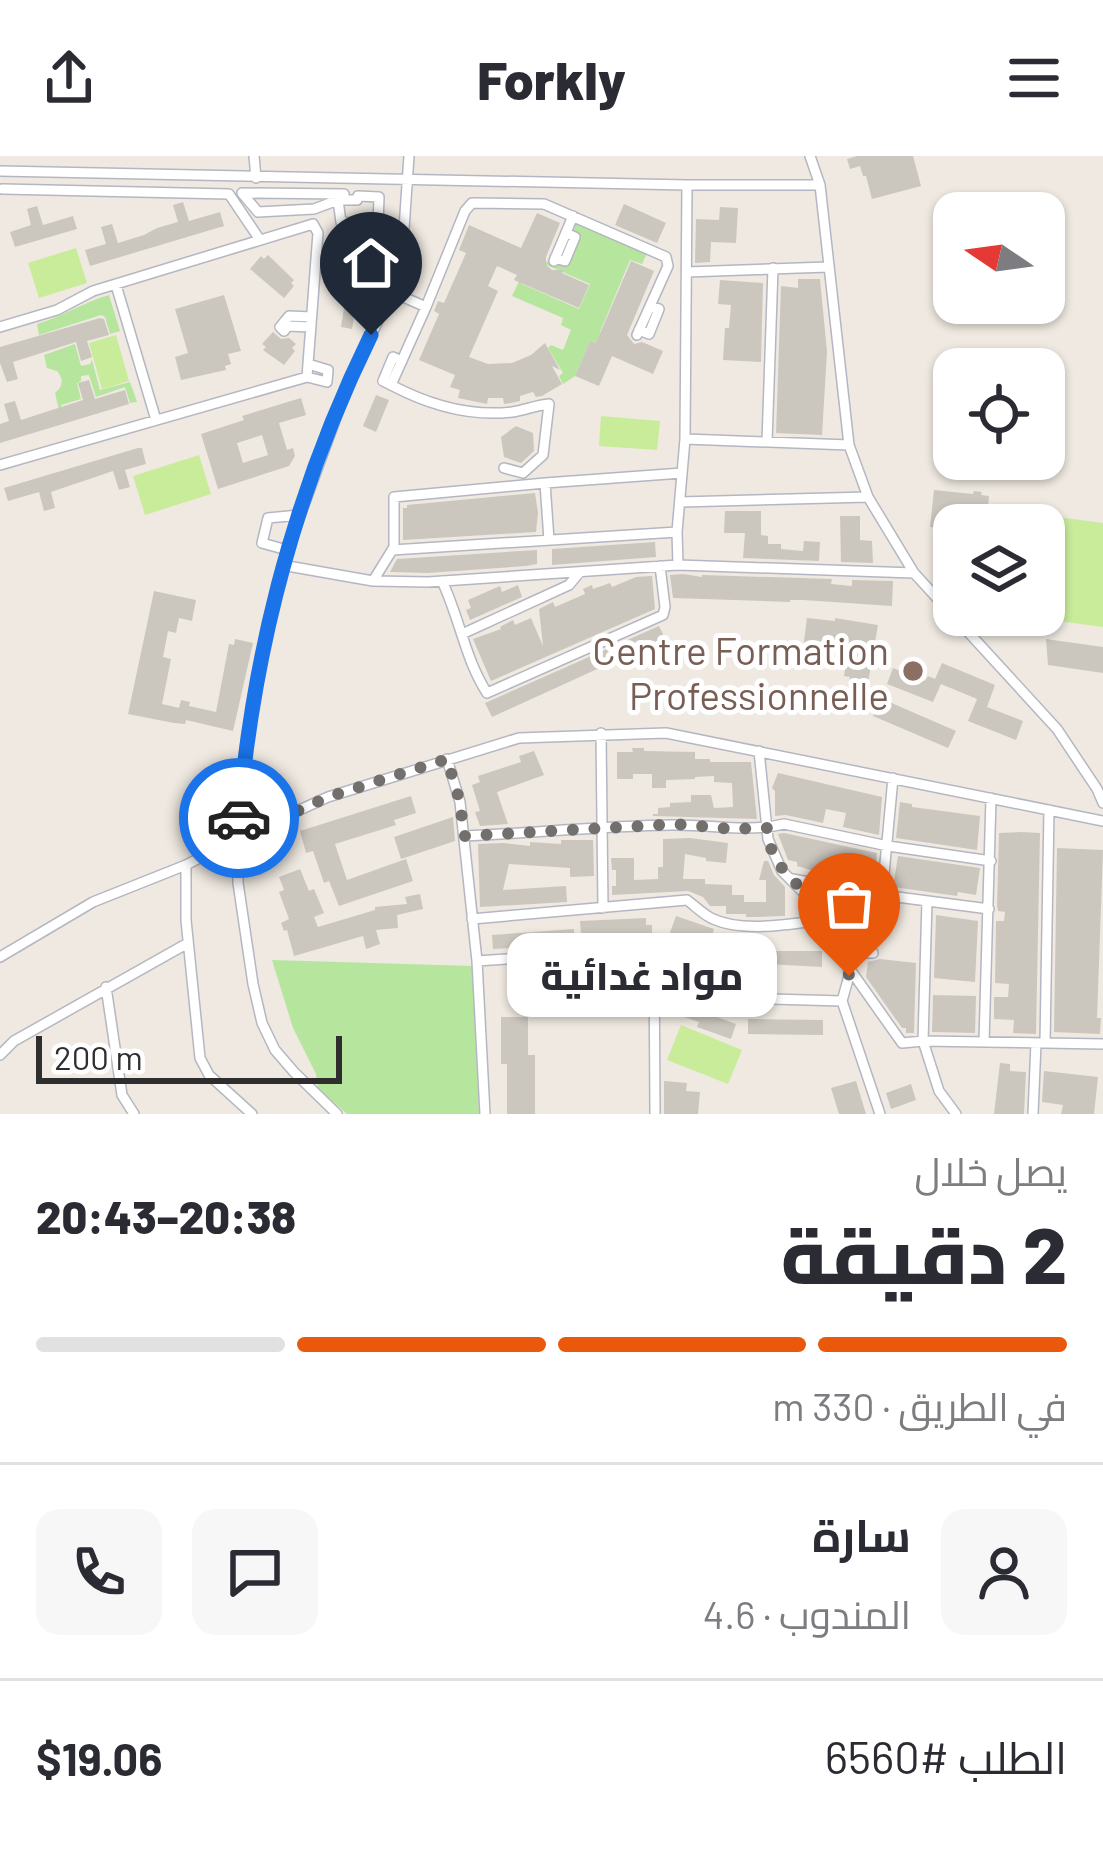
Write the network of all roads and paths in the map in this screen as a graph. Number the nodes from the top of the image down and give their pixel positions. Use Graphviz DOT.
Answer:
graph roads {
  1 [pos="53,156"];
  2 [pos="254,156"];
  3 [pos="410,156"];
  4 [pos="810,156"];
  5 [pos="0,171"];
  6 [pos="48,173"];
  7 [pos="231,176"];
  8 [pos="256,178"];
  9 [pos="316,179"];
  10 [pos="344,179"];
  11 [pos="409,180"];
  12 [pos="687,185"];
  13 [pos="820,185"];
  14 [pos="2,189"];
  15 [pos="242,193"];
  16 [pos="315,194"];
  17 [pos="339,196"];
  18 [pos="314,209"];
  19 [pos="573,216"];
  20 [pos="313,224"];
  21 [pos="260,240"];
  22 [pos="554,260"];
  23 [pos="828,267"];
  24 [pos="773,268"];
  25 [pos="687,272"];
  26 [pos="116,285"];
  27 [pos="392,292"];
  28 [pos="426,307"];
  29 [pos="0,327"];
  30 [pos="638,333"];
  31 [pos="308,364"];
  32 [pos="307,377"];
  33 [pos="156,420"];
  34 [pos="685,439"];
  35 [pos="767,442"];
  36 [pos="849,445"];
  37 [pos="0,465"];
  38 [pos="504,468"];
  39 [pos="682,473"];
  40 [pos="545,483"];
  41 [pos="868,497"];
  42 [pos="680,502"];
  43 [pos="299,515"];
  44 [pos="677,532"];
  45 [pos="549,540"];
  46 [pos="287,550"];
  47 [pos="392,550"];
  48 [pos="678,565"];
  49 [pos="282,566"];
  50 [pos="660,566"];
  51 [pos="579,573"];
  52 [pos="914,573"];
  53 [pos="374,581"];
  54 [pos="442,581"];
  55 [pos="462,634"];
  56 [pos="601,734"];
  57 [pos="759,752"];
  58 [pos="447,759"];
  59 [pos="893,778"];
  60 [pos="991,798"];
  61 [pos="1103,803"];
  62 [pos="1048,810"];
  63 [pos="1103,821"];
  64 [pos="767,828"];
  65 [pos="602,829"];
  66 [pos="464,836"];
  67 [pos="238,838"];
  68 [pos="888,846"];
  69 [pos="991,861"];
  70 [pos="186,865"];
  71 [pos="789,878"];
  72 [pos="882,895"];
  73 [pos="927,901"];
  74 [pos="603,908"];
  75 [pos="989,909"];
  76 [pos="472,919"];
  77 [pos="830,919"];
  78 [pos="188,943"];
  79 [pos="654,949"];
  80 [pos="847,953"];
  81 [pos="873,953"];
  82 [pos="0,957"];
  83 [pos="477,961"];
  84 [pos="848,966"];
  85 [pos="106,987"];
  86 [pos="842,1001"];
  87 [pos="923,1041"];
  88 [pos="984,1042"];
  89 [pos="1040,1043"];
  90 [pos="1103,1044"];
  91 [pos="0,1055"];
  92 [pos="330,1112"];
  93 [pos="134,1114"];
  94 [pos="251,1114"];
  95 [pos="485,1114"];
  96 [pos="655,1114"];
  97 [pos="880,1114"];
  98 [pos="956,1114"];
  99 [pos="1033,1114"];
  1 -- 6 [label="street"];
  2 -- 8 [label="street"];
  3 -- 11 [label="street"];
  4 -- 13 [label="street"];
  5 -- 6 [label="street"];
  6 -- 7 [label="street"];
  7 -- 8 [label="street"];
  7 -- 15 [label="street"];
  8 -- 9 [label="street"];
  9 -- 10 [label="street"];
  9 -- 16 [label="street"];
  10 -- 11 [label="street"];
  10 -- 17 [label="street"];
  11 -- 12 [label="street"];
  11 -- 27 [label="street"];
  12 -- 13 [label="street"];
  12 -- 25 [label="street"];
  13 -- 23 [label="street"];
  14 -- 21 [label="street"];
  15 -- 16 [label="street"];
  15 -- 18 [label="street"];
  16 -- 17 [label="street"];
  16 -- 18 [label="street"];
  17 -- 17 [label="street"];
  17 -- 18 [label="street"];
  18 -- 20 [label="street"];
  19 -- 22 [label="street"];
  19 -- 28 [label="street"];
  19 -- 30 [label="street"];
  20 -- 21 [label="street"];
  20 -- 31 [label="street"];
  21 -- 26 [label="street"];
  23 -- 24 [label="street"];
  23 -- 36 [label="street"];
  24 -- 25 [label="street"];
  24 -- 35 [label="street"];
  25 -- 34 [label="street"];
  26 -- 29 [label="street"];
  26 -- 33 [label="street"];
  27 -- 28 [label="street"];
  27 -- 43 [label="street"];
  28 -- 38 [label="street"];
  31 -- 32 [label="street"];
  31 -- 32 [label="street"];
  32 -- 33 [label="street"];
  33 -- 37 [label="street"];
  34 -- 35 [label="street"];
  34 -- 39 [label="street"];
  35 -- 36 [label="street"];
  36 -- 41 [label="street"];
  39 -- 40 [label="street"];
  39 -- 42 [label="street"];
  40 -- 45 [label="street"];
  40 -- 47 [label="street"];
  41 -- 42 [label="street"];
  41 -- 52 [label="street"];
  42 -- 44 [label="street"];
  43 -- 46 [label="street"];
  43 -- 46 [label="street"];
  44 -- 45 [label="street"];
  44 -- 48 [label="street"];
  45 -- 47 [label="street"];
  46 -- 49 [label="street"];
  47 -- 53 [label="street"];
  48 -- 50 [label="street"];
  48 -- 52 [label="street"];
  49 -- 53 [label="street"];
  49 -- 67 [label="street"];
  50 -- 51 [label="street"];
  50 -- 55 [label="street"];
  51 -- 54 [label="street"];
  51 -- 55 [label="street"];
  52 -- 61 [label="street"];
  53 -- 54 [label="street"];
  54 -- 55 [label="street"];
  56 -- 57 [label="street"];
  56 -- 58 [label="street"];
  56 -- 65 [label="street"];
  57 -- 59 [label="street"];
  57 -- 64 [label="street"];
  58 -- 66 [label="street"];
  58 -- 67 [label="street"];
  59 -- 60 [label="street"];
  59 -- 68 [label="street"];
  60 -- 62 [label="street"];
  60 -- 69 [label="street"];
  62 -- 63 [label="street"];
  62 -- 89 [label="street"];
  64 -- 65 [label="street"];
  64 -- 68 [label="street"];
  64 -- 71 [label="street"];
  65 -- 66 [label="street"];
  65 -- 74 [label="street"];
  66 -- 76 [label="street"];
  67 -- 70 [label="street"];
  67 -- 92 [label="street"];
  68 -- 69 [label="street"];
  68 -- 72 [label="street"];
  69 -- 75 [label="street"];
  70 -- 78 [label="street"];
  70 -- 82 [label="street"];
  71 -- 72 [label="street"];
  71 -- 77 [label="street"];
  72 -- 73 [label="street"];
  73 -- 75 [label="street"];
  73 -- 87 [label="street"];
  74 -- 76 [label="street"];
  74 -- 77 [label="street"];
  75 -- 88 [label="street"];
  76 -- 83 [label="street"];
  77 -- 80 [label="street"];
  78 -- 85 [label="street"];
  78 -- 94 [label="street"];
  79 -- 83 [label="street"];
  79 -- 86 [label="street"];
  79 -- 96 [label="street"];
  80 -- 81 [label="street"];
  80 -- 84 [label="street"];
  83 -- 95 [label="street"];
  84 -- 86 [label="street"];
  84 -- 87 [label="street"];
  85 -- 91 [label="street"];
  85 -- 93 [label="street"];
  86 -- 97 [label="street"];
  87 -- 88 [label="street"];
  87 -- 98 [label="street"];
  88 -- 89 [label="street"];
  89 -- 90 [label="street"];
  89 -- 99 [label="street"];
}
